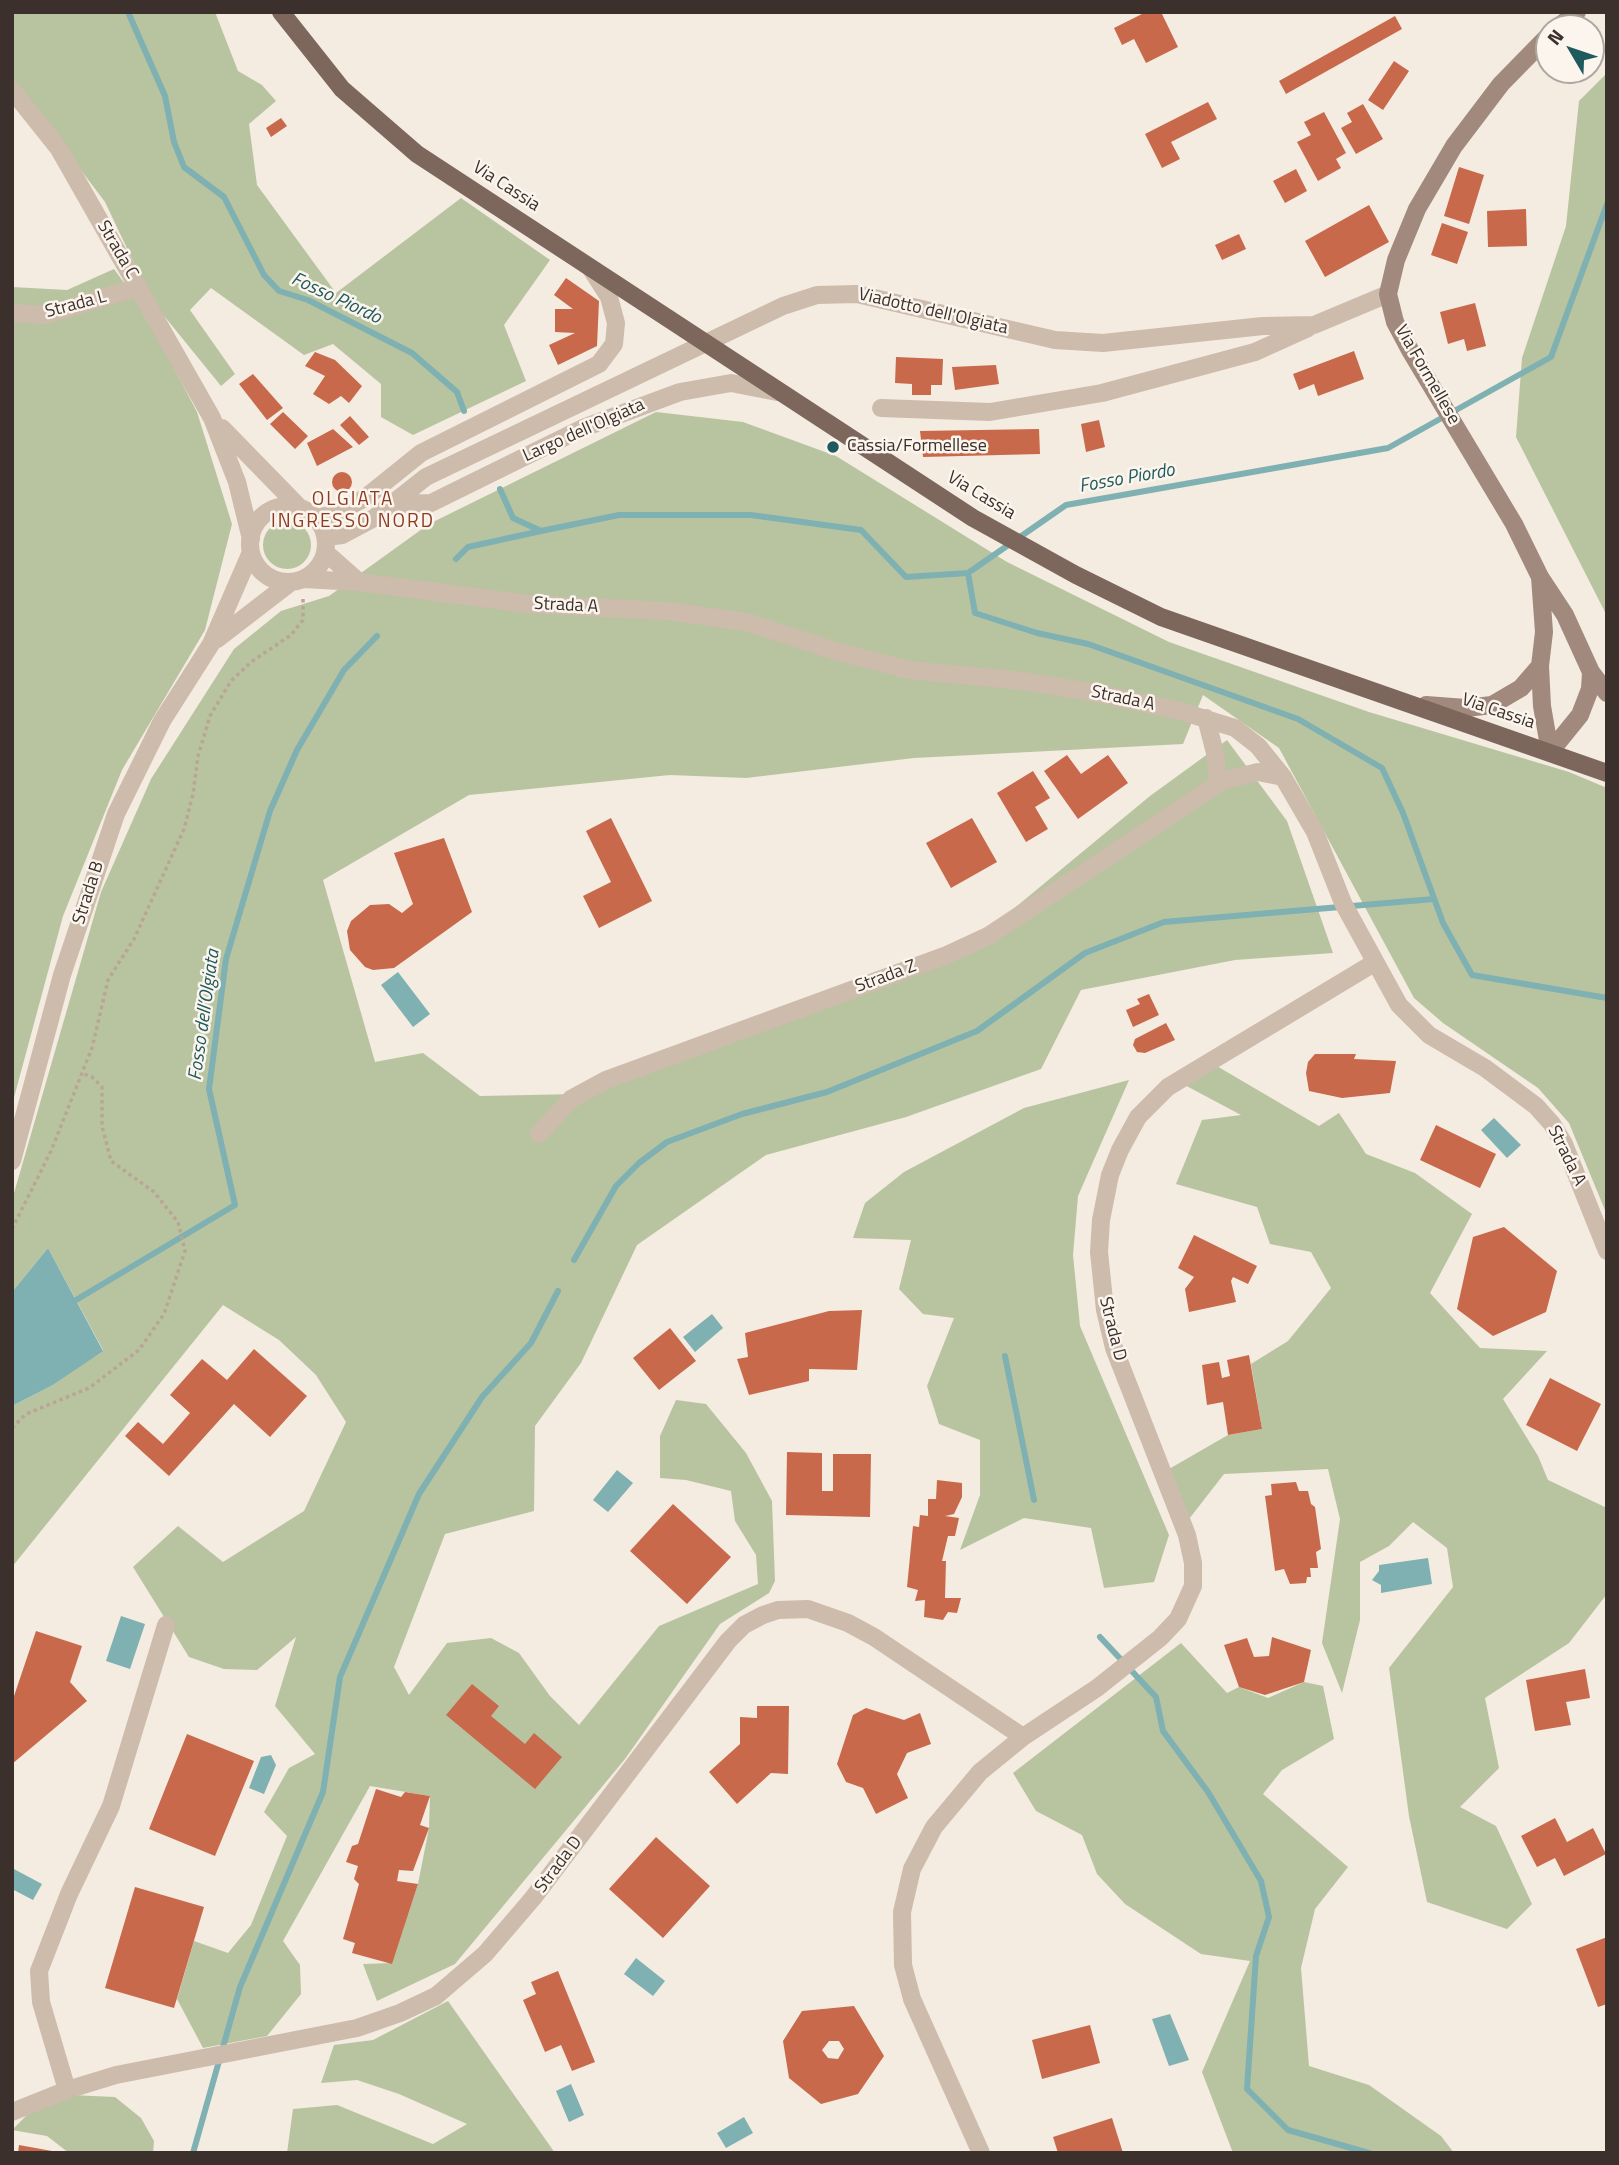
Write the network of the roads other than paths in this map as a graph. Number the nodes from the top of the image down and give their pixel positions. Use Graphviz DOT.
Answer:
graph roads {
  1 [pos="281,12"];
  2 [pos="1535,49"];
  3 [pos="12,90"];
  4 [pos="587,264"];
  5 [pos="139,287"];
  6 [pos="1388,294"];
  7 [pos="12,313"];
  8 [pos="1314,325"];
  9 [pos="777,392"];
  10 [pos="881,408"];
  11 [pos="212,418"];
  12 [pos="426,477"];
  13 [pos="387,481"];
  14 [pos="397,502"];
  15 [pos="300,508"];
  16 [pos="316,518"];
  17 [pos="326,544"];
  18 [pos="251,545"];
  19 [pos="1540,577"];
  20 [pos="298,581"];
  21 [pos="359,582"];
  22 [pos="212,643"];
  23 [pos="1540,666"];
  24 [pos="1591,672"];
  25 [pos="1607,693"];
  26 [pos="1403,701"];
  27 [pos="1206,718"];
  28 [pos="1550,751"];
  29 [pos="1607,773"];
  30 [pos="1283,778"];
  31 [pos="1217,783"];
  32 [pos="1374,963"];
  33 [pos="539,1134"];
  34 [pos="12,1161"];
  35 [pos="1607,1251"];
  36 [pos="166,1625"];
  37 [pos="1023,1737"];
  38 [pos="67,2090"];
  39 [pos="12,2112"];
  40 [pos="981,2153"];
  1 -- 4 [label="main road, Via Cassia"];
  2 -- 6 [label="street"];
  3 -- 5 [label="street, Strada C"];
  4 -- 9 [label="main road, Via Cassia"];
  4 -- 13 [label="street"];
  5 -- 7 [label="street, Strada L"];
  5 -- 11 [label="street, Strada C"];
  6 -- 8 [label="street, Viadotto dell'Olgiata"];
  6 -- 19 [label="street, Via Formellese"];
  8 -- 10 [label="street"];
  8 -- 12 [label="street, Viadotto dell'Olgiata"];
  9 -- 14 [label="street, Largo dell'Olgiata"];
  9 -- 26 [label="main road, Via Cassia"];
  11 -- 15 [label="street, Strada C"];
  11 -- 18 [label="street, Strada C"];
  12 -- 13 [label="street"];
  12 -- 14 [label="street, Largo dell'Olgiata"];
  13 -- 16 [label="street"];
  14 -- 17 [label="street, Largo dell'Olgiata"];
  15 -- 16 [label="street"];
  15 -- 18 [label="street"];
  16 -- 17 [label="street"];
  17 -- 20 [label="street"];
  17 -- 21 [label="street"];
  18 -- 20 [label="street"];
  18 -- 22 [label="street, Strada B"];
  19 -- 23 [label="street"];
  19 -- 24 [label="street, Via Formellese"];
  20 -- 21 [label="street, Strada A"];
  20 -- 22 [label="street, Strada B"];
  21 -- 27 [label="street, Strada A"];
  22 -- 34 [label="street, Strada B"];
  23 -- 26 [label="street"];
  23 -- 28 [label="street"];
  24 -- 25 [label="street, Via Formellese"];
  24 -- 28 [label="street"];
  26 -- 28 [label="main road, Via Cassia"];
  27 -- 30 [label="street, Strada A"];
  27 -- 31 [label="street"];
  28 -- 29 [label="main road, Via Cassia"];
  30 -- 31 [label="street, Strada Z"];
  30 -- 32 [label="street, Strada A"];
  31 -- 33 [label="street, Strada Z"];
  32 -- 35 [label="street, Strada A"];
  32 -- 37 [label="street, Strada D"];
  36 -- 38 [label="street"];
  37 -- 38 [label="street, Strada D"];
  37 -- 40 [label="street, Strada D"];
  38 -- 39 [label="street, Strada D"];
}
